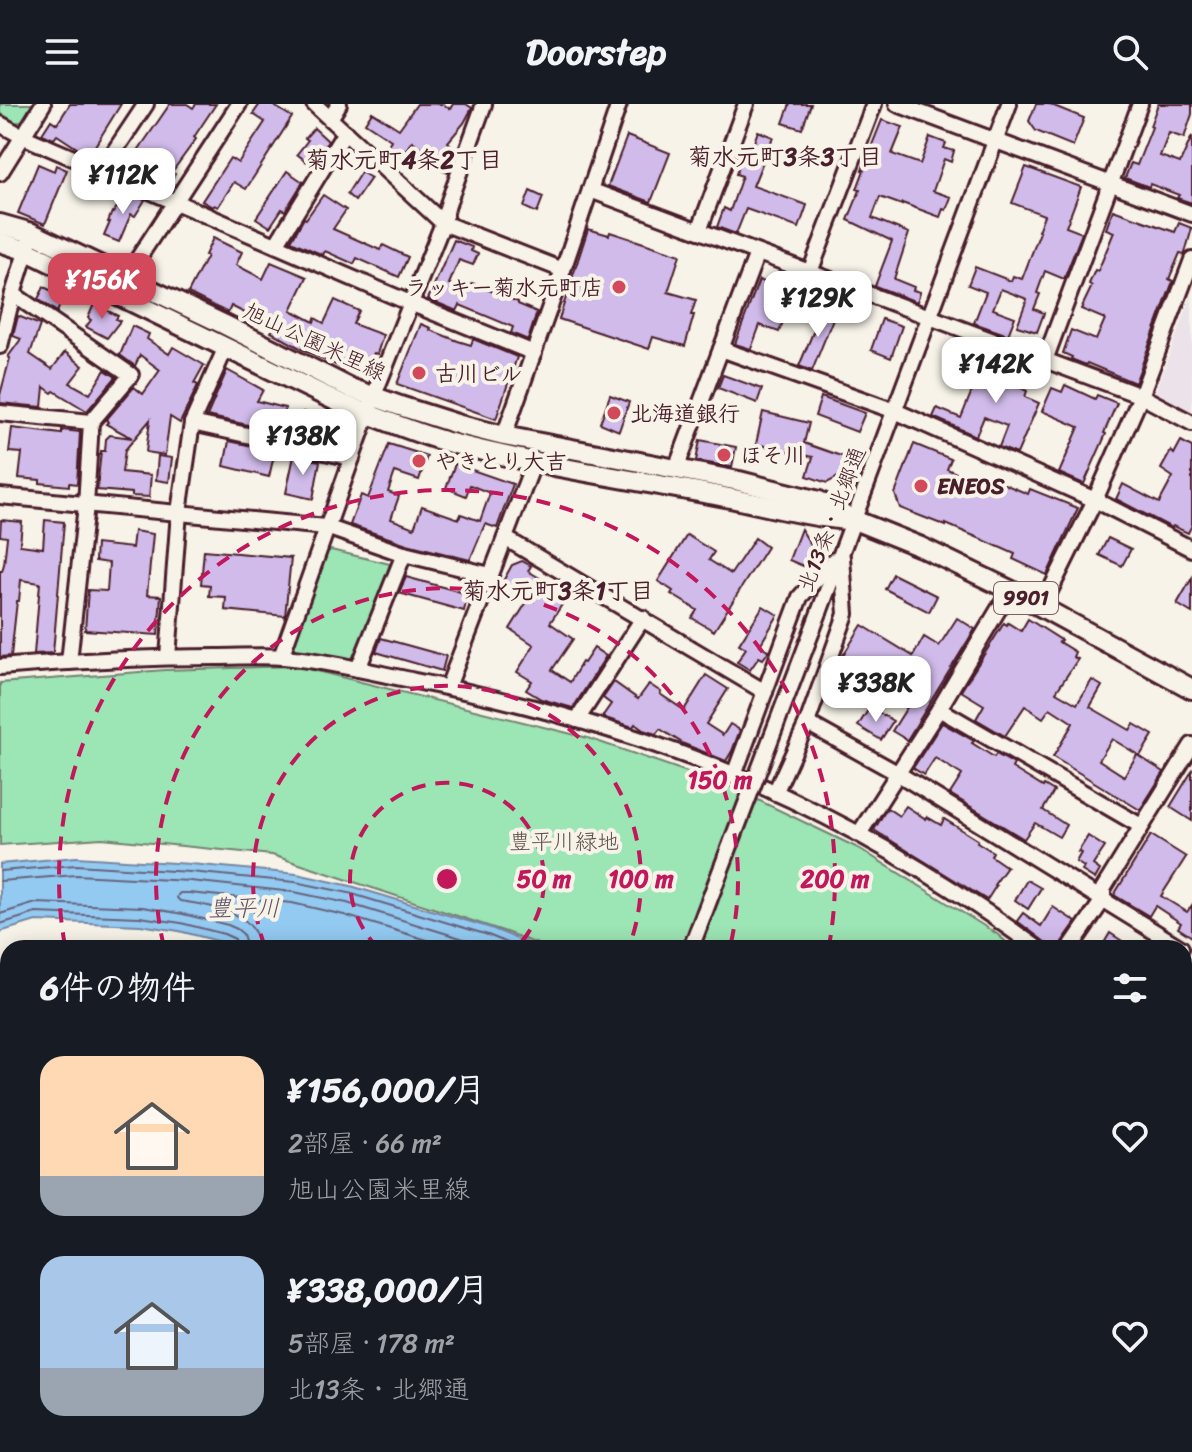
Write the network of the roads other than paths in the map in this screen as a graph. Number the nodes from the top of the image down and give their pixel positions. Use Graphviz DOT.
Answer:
graph roads {
  1 [pos="43,104"];
  2 [pos="146,104"];
  3 [pos="239,104"];
  4 [pos="314,104"];
  5 [pos="339,104"];
  6 [pos="484,104"];
  7 [pos="619,104"];
  8 [pos="746,104"];
  9 [pos="874,104"];
  10 [pos="897,104"];
  11 [pos="1009,104"];
  12 [pos="1140,104"];
  13 [pos="330,119"];
  14 [pos="0,124"];
  15 [pos="345,132"];
  16 [pos="22,136"];
  17 [pos="996,140"];
  18 [pos="102,170"];
  19 [pos="0,173"];
  20 [pos="1111,183"];
  21 [pos="590,190"];
  22 [pos="175,202"];
  23 [pos="1192,214"];
  24 [pos="443,223"];
  25 [pos="0,224"];
  26 [pos="699,231"];
  27 [pos="0,242"];
  28 [pos="30,242"];
  29 [pos="276,245"];
  30 [pos="757,253"];
  31 [pos="1192,260"];
  32 [pos="563,270"];
  33 [pos="810,272"];
  34 [pos="126,277"];
  35 [pos="13,294"];
  36 [pos="410,303"];
  37 [pos="931,317"];
  38 [pos="3,327"];
  39 [pos="0,346"];
  40 [pos="226,347"];
  41 [pos="721,349"];
  42 [pos="534,353"];
  43 [pos="1045,360"];
  44 [pos="1141,396"];
  45 [pos="372,406"];
  46 [pos="895,411"];
  47 [pos="0,413"];
  48 [pos="91,422"];
  49 [pos="192,423"];
  50 [pos="1192,423"];
  51 [pos="504,436"];
  52 [pos="352,458"];
  53 [pos="534,462"];
  54 [pos="676,469"];
  55 [pos="0,496"];
  56 [pos="1095,500"];
  57 [pos="86,505"];
  58 [pos="179,512"];
  59 [pos="854,520"];
  60 [pos="326,527"];
  61 [pos="505,538"];
  62 [pos="1192,549"];
  63 [pos="841,553"];
  64 [pos="404,554"];
  65 [pos="490,575"];
  66 [pos="1010,590"];
  67 [pos="1042,607"];
  68 [pos="643,618"];
  69 [pos="168,657"];
  70 [pos="281,657"];
  71 [pos="69,662"];
  72 [pos="0,667"];
  73 [pos="358,669"];
  74 [pos="448,687"];
  75 [pos="1192,689"];
  76 [pos="765,692"];
  77 [pos="939,709"];
  78 [pos="577,720"];
  79 [pos="807,723"];
  80 [pos="1192,745"];
  81 [pos="897,773"];
  82 [pos="734,775"];
  83 [pos="775,793"];
  84 [pos="1141,826"];
  85 [pos="859,834"];
  86 [pos="1103,900"];
  87 [pos="694,940"];
  88 [pos="1026,940"];
  89 [pos="1076,940"];
  90 [pos="1168,940"];
  1 -- 16 [label="street"];
  2 -- 18 [label="street"];
  3 -- 22 [label="street"];
  4 -- 13 [label="street"];
  5 -- 13 [label="street"];
  6 -- 24 [label="street"];
  7 -- 21 [label="street"];
  8 -- 26 [label="street"];
  9 -- 33 [label="street"];
  10 -- 17 [label="street"];
  11 -- 17 [label="street, 北13条・北郷通"];
  12 -- 20 [label="street"];
  13 -- 15 [label="street"];
  14 -- 16 [label="street"];
  15 -- 24 [label="street"];
  15 -- 29 [label="street"];
  16 -- 18 [label="street"];
  16 -- 19 [label="street"];
  17 -- 20 [label="street"];
  17 -- 37 [label="street, 北13条・北郷通"];
  18 -- 22 [label="street"];
  20 -- 23 [label="street"];
  20 -- 43 [label="street"];
  21 -- 26 [label="street"];
  21 -- 32 [label="street"];
  22 -- 29 [label="street"];
  22 -- 34 [label="street"];
  24 -- 32 [label="street"];
  24 -- 36 [label="street"];
  25 -- 28 [label="main road, 旭山公園米里線 / 9901"];
  26 -- 30 [label="street"];
  27 -- 28 [label="main road, 旭山公園米里線 / 9901"];
  28 -- 34 [label="main road, 旭山公園米里線 / 9901"];
  28 -- 35 [label="street"];
  28 -- 40 [label="main road, 旭山公園米里線 / 9901"];
  29 -- 36 [label="street"];
  30 -- 33 [label="street"];
  30 -- 41 [label="street"];
  31 -- 44 [label="street"];
  32 -- 42 [label="street"];
  33 -- 37 [label="street"];
  34 -- 45 [label="main road, 旭山公園米里線 / 9901"];
  35 -- 38 [label="street"];
  35 -- 48 [label="street"];
  36 -- 42 [label="street"];
  36 -- 45 [label="street"];
  37 -- 43 [label="street"];
  37 -- 46 [label="street, 北13条・北郷通"];
  38 -- 39 [label="street"];
  40 -- 45 [label="main road, 旭山公園米里線 / 9901"];
  40 -- 49 [label="street"];
  41 -- 46 [label="street"];
  41 -- 54 [label="street"];
  42 -- 51 [label="street"];
  43 -- 44 [label="street"];
  44 -- 50 [label="street"];
  44 -- 56 [label="street"];
  45 -- 51 [label="main road, 旭山公園米里線 / 9901"];
  45 -- 52 [label="street"];
  45 -- 53 [label="main road, 旭山公園米里線 / 9901"];
  46 -- 56 [label="street"];
  46 -- 59 [label="street, 北13条・北郷通"];
  47 -- 48 [label="street"];
  48 -- 57 [label="street"];
  49 -- 52 [label="street"];
  49 -- 58 [label="street"];
  51 -- 54 [label="main road, 旭山公園米里線 / 9901"];
  52 -- 60 [label="street"];
  53 -- 59 [label="main road, 旭山公園米里線 / 9901"];
  53 -- 61 [label="street"];
  54 -- 59 [label="main road, 旭山公園米里線 / 9901"];
  55 -- 57 [label="street"];
  56 -- 62 [label="street"];
  56 -- 67 [label="street"];
  57 -- 58 [label="street"];
  57 -- 71 [label="street"];
  58 -- 60 [label="street"];
  58 -- 69 [label="street"];
  59 -- 63 [label="street, 北13条・北郷通"];
  59 -- 66 [label="main road, 旭山公園米里線 / 9901"];
  60 -- 64 [label="street"];
  60 -- 70 [label="street"];
  61 -- 65 [label="street"];
  61 -- 68 [label="street"];
  63 -- 76 [label="street"];
  63 -- 79 [label="street"];
  63 -- 87 [label="street, 北13条・北郷通, bridge"];
  64 -- 65 [label="street"];
  64 -- 73 [label="street"];
  65 -- 74 [label="street"];
  66 -- 67 [label="main road, 旭山公園米里線 / 9901"];
  66 -- 77 [label="street"];
  67 -- 75 [label="main road, 旭山公園米里線 / 9901"];
  68 -- 76 [label="street"];
  68 -- 78 [label="street"];
  69 -- 70 [label="street"];
  69 -- 71 [label="street"];
  70 -- 73 [label="street"];
  71 -- 72 [label="street"];
  73 -- 74 [label="street"];
  74 -- 78 [label="street"];
  76 -- 82 [label="street"];
  77 -- 81 [label="street"];
  77 -- 84 [label="street"];
  78 -- 82 [label="street"];
  79 -- 81 [label="street"];
  79 -- 83 [label="street"];
  80 -- 84 [label="street"];
  81 -- 85 [label="street"];
  81 -- 86 [label="street"];
  82 -- 83 [label="street"];
  83 -- 85 [label="street"];
  84 -- 86 [label="street"];
  85 -- 88 [label="street"];
  86 -- 89 [label="street"];
  86 -- 90 [label="street"];
}
